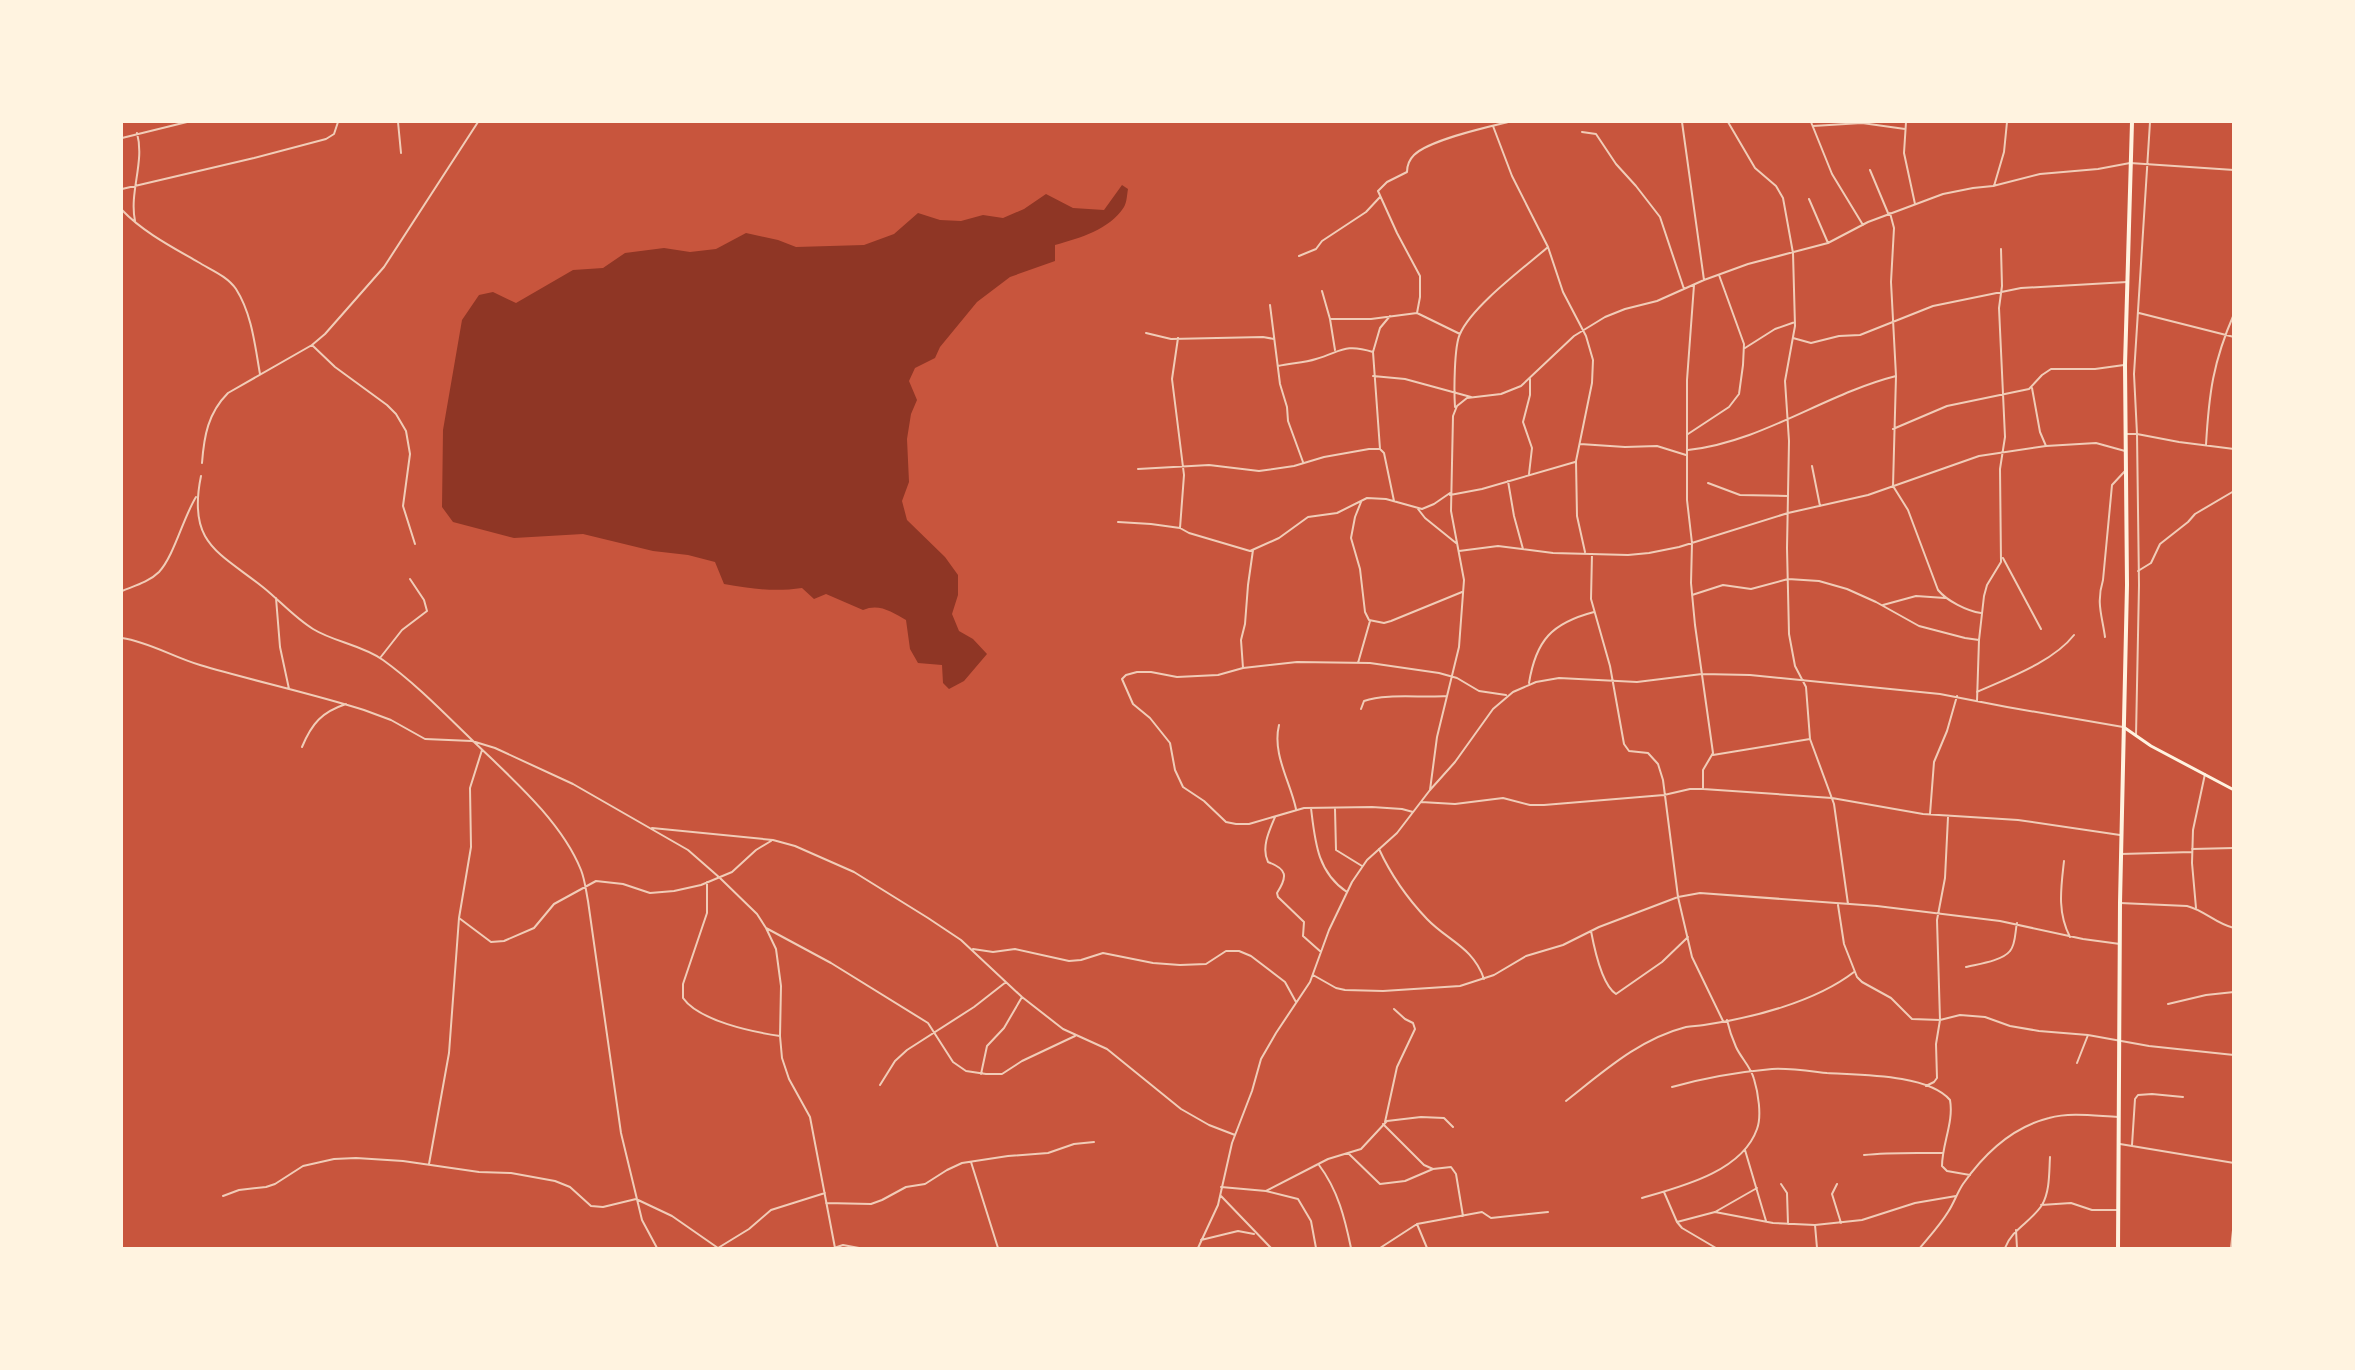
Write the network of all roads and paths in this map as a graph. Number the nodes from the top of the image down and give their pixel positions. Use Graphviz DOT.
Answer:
graph roads {
  1 [pos="187,122"];
  2 [pos="338,122"];
  3 [pos="398,122"];
  4 [pos="478,122"];
  5 [pos="1508,122"];
  6 [pos="1682,122"];
  7 [pos="1728,122"];
  8 [pos="1811,122"];
  9 [pos="1906,122"];
  10 [pos="2007,122"];
  11 [pos="2132,122"];
  12 [pos="2150,122"];
  13 [pos="1493,126"];
  14 [pos="1813,126"];
  15 [pos="1905,129"];
  16 [pos="1582,132"];
  17 [pos="137,133"];
  18 [pos="122,138"];
  19 [pos="401,153"];
  20 [pos="2130,163"];
  21 [pos="2146,164"];
  22 [pos="1870,170"];
  23 [pos="2234,170"];
  24 [pos="134,185"];
  25 [pos="1993,186"];
  26 [pos="122,189"];
  27 [pos="1380,197"];
  28 [pos="1809,199"];
  29 [pos="1916,204"];
  30 [pos="122,210"];
  31 [pos="1889,213"];
  32 [pos="135,221"];
  33 [pos="1863,225"];
  34 [pos="2234,232"];
  35 [pos="1828,243"];
  36 [pos="1548,247"];
  37 [pos="2001,249"];
  38 [pos="2234,249"];
  39 [pos="1793,253"];
  40 [pos="1299,256"];
  41 [pos="1719,274"];
  42 [pos="1704,280"];
  43 [pos="2127,282"];
  44 [pos="1694,285"];
  45 [pos="1684,289"];
  46 [pos="1322,291"];
  47 [pos="2002,292"];
  48 [pos="1270,305"];
  49 [pos="1417,313"];
  50 [pos="2139,313"];
  51 [pos="2234,314"];
  52 [pos="1390,316"];
  53 [pos="1330,319"];
  54 [pos="1894,321"];
  55 [pos="1795,322"];
  56 [pos="1582,330"];
  57 [pos="1146,333"];
  58 [pos="1460,334"];
  59 [pos="2224,335"];
  60 [pos="2234,337"];
  61 [pos="1178,338"];
  62 [pos="1793,338"];
  63 [pos="1274,339"];
  64 [pos="312,345"];
  65 [pos="1744,348"];
  66 [pos="1335,351"];
  67 [pos="1373,352"];
  68 [pos="2125,365"];
  69 [pos="1278,366"];
  70 [pos="260,374"];
  71 [pos="1373,376"];
  72 [pos="1896,376"];
  73 [pos="1530,379"];
  74 [pos="2032,388"];
  75 [pos="1456,392"];
  76 [pos="2002,394"];
  77 [pos="1471,397"];
  78 [pos="1455,408"];
  79 [pos="1788,418"];
  80 [pos="1893,429"];
  81 [pos="1688,434"];
  82 [pos="2137,434"];
  83 [pos="2125,435"];
  84 [pos="1580,444"];
  85 [pos="2206,445"];
  86 [pos="2046,446"];
  87 [pos="1380,449"];
  88 [pos="2234,449"];
  89 [pos="1688,450"];
  90 [pos="2125,451"];
  91 [pos="2003,452"];
  92 [pos="1688,455"];
  93 [pos="1576,461"];
  94 [pos="202,463"];
  95 [pos="1303,464"];
  96 [pos="1183,466"];
  97 [pos="1812,466"];
  98 [pos="1138,469"];
  99 [pos="2126,471"];
  100 [pos="1529,474"];
  101 [pos="201,476"];
  102 [pos="1508,482"];
  103 [pos="1708,483"];
  104 [pos="1893,486"];
  105 [pos="2234,491"];
  106 [pos="197,494"];
  107 [pos="1450,494"];
  108 [pos="1788,496"];
  109 [pos="1361,501"];
  110 [pos="1394,501"];
  111 [pos="1820,506"];
  112 [pos="1418,509"];
  113 [pos="1788,513"];
  114 [pos="1118,522"];
  115 [pos="1180,528"];
  116 [pos="1692,543"];
  117 [pos="415,544"];
  118 [pos="1457,544"];
  119 [pos="1523,549"];
  120 [pos="1253,550"];
  121 [pos="1459,551"];
  122 [pos="1585,552"];
  123 [pos="1592,554"];
  124 [pos="2001,557"];
  125 [pos="2138,571"];
  126 [pos="410,579"];
  127 [pos="1788,579"];
  128 [pos="122,591"];
  129 [pos="1462,592"];
  130 [pos="1692,596"];
  131 [pos="276,598"];
  132 [pos="1945,598"];
  133 [pos="1883,605"];
  134 [pos="1594,612"];
  135 [pos="1982,614"];
  136 [pos="1370,621"];
  137 [pos="2041,629"];
  138 [pos="2074,635"];
  139 [pos="2105,637"];
  140 [pos="122,638"];
  141 [pos="1979,640"];
  142 [pos="380,658"];
  143 [pos="1358,663"];
  144 [pos="1243,668"];
  145 [pos="1702,674"];
  146 [pos="1452,676"];
  147 [pos="1803,681"];
  148 [pos="1613,682"];
  149 [pos="1529,685"];
  150 [pos="289,689"];
  151 [pos="1977,692"];
  152 [pos="1507,695"];
  153 [pos="1447,696"];
  154 [pos="1957,696"];
  155 [pos="1977,700"];
  156 [pos="346,704"];
  157 [pos="1360,709"];
  158 [pos="1279,725"];
  159 [pos="2123,727"];
  160 [pos="2136,737"];
  161 [pos="1810,739"];
  162 [pos="472,741"];
  163 [pos="302,747"];
  164 [pos="482,750"];
  165 [pos="1713,755"];
  166 [pos="2205,774"];
  167 [pos="1703,789"];
  168 [pos="1430,790"];
  169 [pos="2234,790"];
  170 [pos="1664,795"];
  171 [pos="1832,798"];
  172 [pos="1421,802"];
  173 [pos="1311,808"];
  174 [pos="1335,809"];
  175 [pos="1297,810"];
  176 [pos="1413,812"];
  177 [pos="1930,814"];
  178 [pos="1948,816"];
  179 [pos="1275,817"];
  180 [pos="650,828"];
  181 [pos="2122,835"];
  182 [pos="773,840"];
  183 [pos="2234,848"];
  184 [pos="1378,849"];
  185 [pos="2192,851"];
  186 [pos="2121,854"];
  187 [pos="2064,861"];
  188 [pos="1362,866"];
  189 [pos="720,878"];
  190 [pos="707,882"];
  191 [pos="585,886"];
  192 [pos="1347,892"];
  193 [pos="1678,897"];
  194 [pos="2120,903"];
  195 [pos="1838,904"];
  196 [pos="1848,904"];
  197 [pos="2196,908"];
  198 [pos="1938,914"];
  199 [pos="459,918"];
  200 [pos="2017,923"];
  201 [pos="766,928"];
  202 [pos="2234,928"];
  203 [pos="1590,931"];
  204 [pos="1688,937"];
  205 [pos="2070,937"];
  206 [pos="2120,944"];
  207 [pos="971,949"];
  208 [pos="1320,952"];
  209 [pos="1966,967"];
  210 [pos="1854,972"];
  211 [pos="1313,975"];
  212 [pos="1484,979"];
  213 [pos="1007,982"];
  214 [pos="2234,992"];
  215 [pos="1022,997"];
  216 [pos="1296,1002"];
  217 [pos="2168,1004"];
  218 [pos="1394,1009"];
  219 [pos="1940,1020"];
  220 [pos="1725,1021"];
  221 [pos="934,1033"];
  222 [pos="2088,1035"];
  223 [pos="780,1036"];
  224 [pos="1075,1036"];
  225 [pos="2119,1041"];
  226 [pos="2234,1055"];
  227 [pos="2077,1063"];
  228 [pos="1752,1072"];
  229 [pos="981,1074"];
  230 [pos="880,1085"];
  231 [pos="1926,1086"];
  232 [pos="1672,1087"];
  233 [pos="2183,1097"];
  234 [pos="1566,1101"];
  235 [pos="2118,1117"];
  236 [pos="1384,1123"];
  237 [pos="1453,1127"];
  238 [pos="1235,1135"];
  239 [pos="1094,1142"];
  240 [pos="2117,1143"];
  241 [pos="2132,1146"];
  242 [pos="1745,1150"];
  243 [pos="1348,1153"];
  244 [pos="1943,1153"];
  245 [pos="1864,1155"];
  246 [pos="2050,1157"];
  247 [pos="971,1162"];
  248 [pos="2234,1163"];
  249 [pos="429,1164"];
  250 [pos="1318,1164"];
  251 [pos="1433,1169"];
  252 [pos="1970,1175"];
  253 [pos="1781,1184"];
  254 [pos="1837,1184"];
  255 [pos="1221,1187"];
  256 [pos="1756,1188"];
  257 [pos="1266,1191"];
  258 [pos="1664,1192"];
  259 [pos="825,1193"];
  260 [pos="1220,1195"];
  261 [pos="223,1196"];
  262 [pos="1956,1196"];
  263 [pos="1642,1198"];
  264 [pos="636,1199"];
  265 [pos="826,1203"];
  266 [pos="2042,1205"];
  267 [pos="2117,1210"];
  268 [pos="1548,1212"];
  269 [pos="1715,1212"];
  270 [pos="1463,1216"];
  271 [pos="1766,1221"];
  272 [pos="2234,1221"];
  273 [pos="1677,1222"];
  274 [pos="1840,1223"];
  275 [pos="1418,1224"];
  276 [pos="1788,1224"];
  277 [pos="1815,1226"];
  278 [pos="2016,1230"];
  279 [pos="1257,1234"];
  280 [pos="2233,1234"];
  281 [pos="1202,1240"];
  282 [pos="657,1248"];
  283 [pos="718,1248"];
  284 [pos="834,1248"];
  285 [pos="860,1248"];
  286 [pos="998,1248"];
  287 [pos="1198,1248"];
  288 [pos="1271,1248"];
  289 [pos="1316,1248"];
  290 [pos="1351,1248"];
  291 [pos="1380,1248"];
  292 [pos="1427,1248"];
  293 [pos="1716,1248"];
  294 [pos="1817,1248"];
  295 [pos="1920,1248"];
  296 [pos="2005,1248"];
  297 [pos="2017,1248"];
  298 [pos="2118,1248"];
  299 [pos="2231,1248"];
  1 -- 17 [label="street"];
  2 -- 24 [label="street"];
  3 -- 19 [label="street"];
  4 -- 64 [label="street"];
  5 -- 13 [label="street"];
  6 -- 42 [label="street"];
  7 -- 39 [label="street"];
  8 -- 14 [label="street"];
  9 -- 15 [label="street"];
  10 -- 25 [label="street"];
  11 -- 20 [label="highway"];
  12 -- 21 [label="street"];
  13 -- 27 [label="street"];
  13 -- 36 [label="street"];
  14 -- 15 [label="street"];
  14 -- 33 [label="street"];
  15 -- 29 [label="street"];
  16 -- 45 [label="street"];
  17 -- 18 [label="street"];
  17 -- 24 [label="street"];
  20 -- 21 [label="street"];
  20 -- 25 [label="street"];
  20 -- 43 [label="highway"];
  21 -- 23 [label="street"];
  21 -- 50 [label="street"];
  22 -- 31 [label="street"];
  24 -- 26 [label="street"];
  24 -- 32 [label="street"];
  25 -- 29 [label="street"];
  27 -- 40 [label="street"];
  27 -- 49 [label="street"];
  28 -- 35 [label="street"];
  29 -- 31 [label="street"];
  30 -- 32 [label="street"];
  31 -- 33 [label="street"];
  31 -- 54 [label="street"];
  32 -- 70 [label="street"];
  33 -- 35 [label="street"];
  34 -- 38 [label="street"];
  35 -- 39 [label="street"];
  36 -- 56 [label="street"];
  36 -- 58 [label="street"];
  37 -- 47 [label="street"];
  39 -- 41 [label="street"];
  39 -- 55 [label="street"];
  41 -- 42 [label="street"];
  41 -- 65 [label="street"];
  42 -- 44 [label="street"];
  43 -- 47 [label="street"];
  43 -- 68 [label="highway"];
  44 -- 45 [label="street"];
  44 -- 81 [label="street"];
  45 -- 56 [label="street"];
  46 -- 53 [label="street"];
  47 -- 54 [label="street"];
  47 -- 76 [label="street"];
  48 -- 63 [label="street"];
  49 -- 52 [label="street"];
  49 -- 58 [label="street"];
  50 -- 59 [label="street"];
  50 -- 82 [label="street"];
  51 -- 59 [label="street"];
  52 -- 53 [label="street"];
  52 -- 67 [label="street"];
  53 -- 66 [label="street"];
  54 -- 62 [label="street"];
  54 -- 72 [label="street"];
  55 -- 62 [label="street"];
  55 -- 65 [label="street"];
  56 -- 73 [label="street"];
  56 -- 84 [label="street"];
  57 -- 61 [label="street"];
  58 -- 75 [label="street"];
  59 -- 60 [label="street"];
  59 -- 85 [label="street"];
  61 -- 63 [label="street"];
  61 -- 96 [label="street"];
  62 -- 79 [label="street"];
  63 -- 69 [label="street"];
  64 -- 70 [label="street"];
  64 -- 117 [label="street"];
  65 -- 81 [label="street"];
  66 -- 67 [label="street"];
  66 -- 69 [label="street"];
  67 -- 71 [label="street"];
  68 -- 74 [label="street"];
  68 -- 83 [label="highway"];
  69 -- 95 [label="street"];
  70 -- 94 [label="street"];
  71 -- 75 [label="street"];
  71 -- 87 [label="street"];
  72 -- 79 [label="street"];
  72 -- 80 [label="street"];
  73 -- 77 [label="street"];
  73 -- 100 [label="street"];
  74 -- 76 [label="street"];
  74 -- 86 [label="street"];
  75 -- 77 [label="street"];
  75 -- 78 [label="street"];
  76 -- 80 [label="street"];
  76 -- 91 [label="street"];
  77 -- 78 [label="street"];
  78 -- 107 [label="street"];
  79 -- 89 [label="street"];
  79 -- 108 [label="street"];
  80 -- 104 [label="street"];
  81 -- 89 [label="street"];
  82 -- 83 [label="street"];
  82 -- 85 [label="street"];
  82 -- 125 [label="street"];
  83 -- 90 [label="highway"];
  84 -- 92 [label="street"];
  84 -- 93 [label="street"];
  85 -- 88 [label="street"];
  86 -- 90 [label="street"];
  86 -- 91 [label="street"];
  87 -- 95 [label="street"];
  87 -- 110 [label="street"];
  89 -- 92 [label="street"];
  90 -- 99 [label="highway"];
  91 -- 104 [label="street"];
  91 -- 124 [label="street"];
  92 -- 116 [label="street"];
  93 -- 100 [label="street"];
  93 -- 122 [label="street"];
  95 -- 96 [label="street"];
  96 -- 98 [label="street"];
  96 -- 115 [label="street"];
  97 -- 111 [label="street"];
  99 -- 139 [label="street"];
  99 -- 159 [label="highway"];
  100 -- 102 [label="street"];
  101 -- 106 [label="street"];
  102 -- 107 [label="street"];
  102 -- 119 [label="street"];
  103 -- 108 [label="street"];
  104 -- 111 [label="street"];
  104 -- 132 [label="street"];
  105 -- 125 [label="street"];
  106 -- 128 [label="street"];
  106 -- 131 [label="street"];
  107 -- 112 [label="street"];
  107 -- 118 [label="street"];
  108 -- 113 [label="street"];
  109 -- 110 [label="street"];
  109 -- 120 [label="street"];
  109 -- 136 [label="street"];
  110 -- 112 [label="street"];
  111 -- 113 [label="street"];
  112 -- 118 [label="street"];
  113 -- 116 [label="street"];
  113 -- 127 [label="street"];
  114 -- 115 [label="street"];
  115 -- 120 [label="street"];
  116 -- 123 [label="street"];
  116 -- 130 [label="street"];
  118 -- 121 [label="street"];
  119 -- 121 [label="street"];
  119 -- 122 [label="street"];
  120 -- 144 [label="street"];
  121 -- 129 [label="street"];
  122 -- 123 [label="street"];
  123 -- 134 [label="street"];
  124 -- 135 [label="street"];
  124 -- 137 [label="street"];
  125 -- 160 [label="street"];
  126 -- 142 [label="street"];
  127 -- 130 [label="street"];
  127 -- 133 [label="street"];
  127 -- 147 [label="street"];
  129 -- 136 [label="street"];
  129 -- 146 [label="street"];
  130 -- 145 [label="street"];
  131 -- 142 [label="street"];
  131 -- 150 [label="street"];
  132 -- 133 [label="street"];
  132 -- 135 [label="street"];
  133 -- 141 [label="street"];
  134 -- 148 [label="street"];
  134 -- 149 [label="street"];
  135 -- 141 [label="street"];
  136 -- 143 [label="street"];
  138 -- 151 [label="street"];
  140 -- 150 [label="street"];
  141 -- 151 [label="street"];
  142 -- 162 [label="street"];
  143 -- 144 [label="street"];
  143 -- 146 [label="street"];
  144 -- 179 [label="street"];
  145 -- 147 [label="street"];
  145 -- 148 [label="street"];
  145 -- 165 [label="street"];
  146 -- 152 [label="street"];
  146 -- 153 [label="street"];
  147 -- 154 [label="street"];
  147 -- 161 [label="street"];
  148 -- 149 [label="street"];
  148 -- 170 [label="street"];
  149 -- 152 [label="street"];
  150 -- 156 [label="street"];
  151 -- 155 [label="street"];
  152 -- 168 [label="street"];
  153 -- 157 [label="street"];
  153 -- 168 [label="street"];
  154 -- 155 [label="street"];
  154 -- 177 [label="street"];
  155 -- 159 [label="street"];
  156 -- 162 [label="street"];
  156 -- 163 [label="street"];
  158 -- 175 [label="street"];
  159 -- 160 [label="main road"];
  159 -- 181 [label="highway"];
  160 -- 166 [label="main road"];
  161 -- 165 [label="street"];
  161 -- 171 [label="street"];
  162 -- 164 [label="street"];
  162 -- 180 [label="street"];
  164 -- 191 [label="street"];
  164 -- 199 [label="street"];
  165 -- 167 [label="street"];
  166 -- 169 [label="main road"];
  166 -- 185 [label="street"];
  167 -- 170 [label="street"];
  167 -- 171 [label="street"];
  168 -- 172 [label="street"];
  170 -- 172 [label="street"];
  170 -- 193 [label="street"];
  171 -- 177 [label="street"];
  171 -- 196 [label="street"];
  172 -- 176 [label="street"];
  173 -- 174 [label="street"];
  173 -- 175 [label="street"];
  173 -- 192 [label="street"];
  174 -- 176 [label="street"];
  174 -- 188 [label="street"];
  175 -- 179 [label="street"];
  176 -- 184 [label="street"];
  177 -- 178 [label="street"];
  178 -- 181 [label="street"];
  178 -- 198 [label="street"];
  179 -- 208 [label="street"];
  180 -- 182 [label="street"];
  180 -- 189 [label="street"];
  181 -- 186 [label="highway"];
  182 -- 189 [label="street"];
  182 -- 207 [label="street"];
  183 -- 185 [label="street"];
  184 -- 188 [label="street"];
  184 -- 212 [label="street"];
  185 -- 186 [label="street"];
  185 -- 197 [label="street"];
  186 -- 194 [label="highway"];
  187 -- 205 [label="street"];
  188 -- 192 [label="street"];
  189 -- 190 [label="street"];
  189 -- 201 [label="street"];
  190 -- 191 [label="street"];
  190 -- 223 [label="street"];
  191 -- 199 [label="street"];
  191 -- 264 [label="street"];
  192 -- 208 [label="street"];
  193 -- 195 [label="street"];
  193 -- 203 [label="street"];
  193 -- 204 [label="street"];
  194 -- 197 [label="street"];
  194 -- 206 [label="highway"];
  195 -- 196 [label="street"];
  195 -- 210 [label="street"];
  196 -- 198 [label="street"];
  197 -- 202 [label="street"];
  198 -- 200 [label="street"];
  198 -- 219 [label="street"];
  199 -- 249 [label="street"];
  200 -- 205 [label="street"];
  200 -- 209 [label="street"];
  201 -- 221 [label="street"];
  201 -- 223 [label="street"];
  203 -- 204 [label="street"];
  203 -- 212 [label="street"];
  204 -- 220 [label="street"];
  205 -- 206 [label="street"];
  206 -- 225 [label="highway"];
  207 -- 213 [label="street"];
  207 -- 216 [label="street"];
  208 -- 211 [label="street"];
  210 -- 219 [label="street"];
  210 -- 220 [label="street"];
  211 -- 212 [label="street"];
  211 -- 216 [label="street"];
  213 -- 215 [label="street"];
  213 -- 221 [label="street"];
  214 -- 217 [label="street"];
  215 -- 224 [label="street"];
  215 -- 229 [label="street"];
  216 -- 238 [label="street"];
  218 -- 236 [label="street"];
  219 -- 222 [label="street"];
  219 -- 231 [label="street"];
  220 -- 228 [label="street"];
  220 -- 234 [label="street"];
  221 -- 229 [label="street"];
  221 -- 230 [label="street"];
  222 -- 225 [label="street"];
  222 -- 227 [label="street"];
  223 -- 259 [label="street"];
  224 -- 229 [label="street"];
  224 -- 238 [label="street"];
  225 -- 226 [label="street"];
  225 -- 235 [label="highway"];
  228 -- 231 [label="street"];
  228 -- 232 [label="street"];
  228 -- 242 [label="street"];
  231 -- 244 [label="street"];
  233 -- 241 [label="street"];
  235 -- 240 [label="highway"];
  235 -- 252 [label="street"];
  236 -- 237 [label="street"];
  236 -- 243 [label="street"];
  236 -- 251 [label="street"];
  238 -- 255 [label="street"];
  239 -- 247 [label="street"];
  240 -- 241 [label="street"];
  240 -- 267 [label="highway"];
  241 -- 248 [label="street"];
  242 -- 256 [label="street"];
  242 -- 258 [label="street"];
  243 -- 250 [label="street"];
  243 -- 251 [label="street"];
  244 -- 245 [label="street"];
  244 -- 252 [label="street"];
  246 -- 266 [label="street"];
  247 -- 265 [label="street"];
  247 -- 286 [label="street"];
  249 -- 261 [label="street"];
  249 -- 264 [label="street"];
  250 -- 257 [label="street"];
  250 -- 290 [label="street"];
  251 -- 270 [label="street"];
  252 -- 262 [label="street"];
  253 -- 276 [label="street"];
  254 -- 274 [label="street"];
  255 -- 257 [label="street"];
  255 -- 260 [label="street"];
  256 -- 269 [label="street"];
  256 -- 271 [label="street"];
  257 -- 289 [label="street"];
  258 -- 263 [label="street"];
  258 -- 273 [label="street"];
  259 -- 265 [label="street"];
  259 -- 283 [label="street"];
  260 -- 279 [label="street"];
  260 -- 281 [label="street"];
  262 -- 274 [label="street"];
  262 -- 295 [label="street"];
  264 -- 282 [label="street"];
  264 -- 283 [label="street"];
  265 -- 284 [label="street"];
  266 -- 267 [label="street"];
  266 -- 278 [label="street"];
  267 -- 298 [label="highway"];
  268 -- 270 [label="street"];
  269 -- 271 [label="street"];
  269 -- 273 [label="street"];
  270 -- 275 [label="street"];
  271 -- 276 [label="street"];
  272 -- 280 [label="street"];
  273 -- 293 [label="street"];
  274 -- 277 [label="street"];
  275 -- 291 [label="street"];
  275 -- 292 [label="street"];
  276 -- 277 [label="street"];
  277 -- 294 [label="street"];
  278 -- 296 [label="street"];
  278 -- 297 [label="street"];
  279 -- 281 [label="street"];
  279 -- 288 [label="street"];
  280 -- 299 [label="street"];
  281 -- 287 [label="street"];
  284 -- 285 [label="street"];
}
